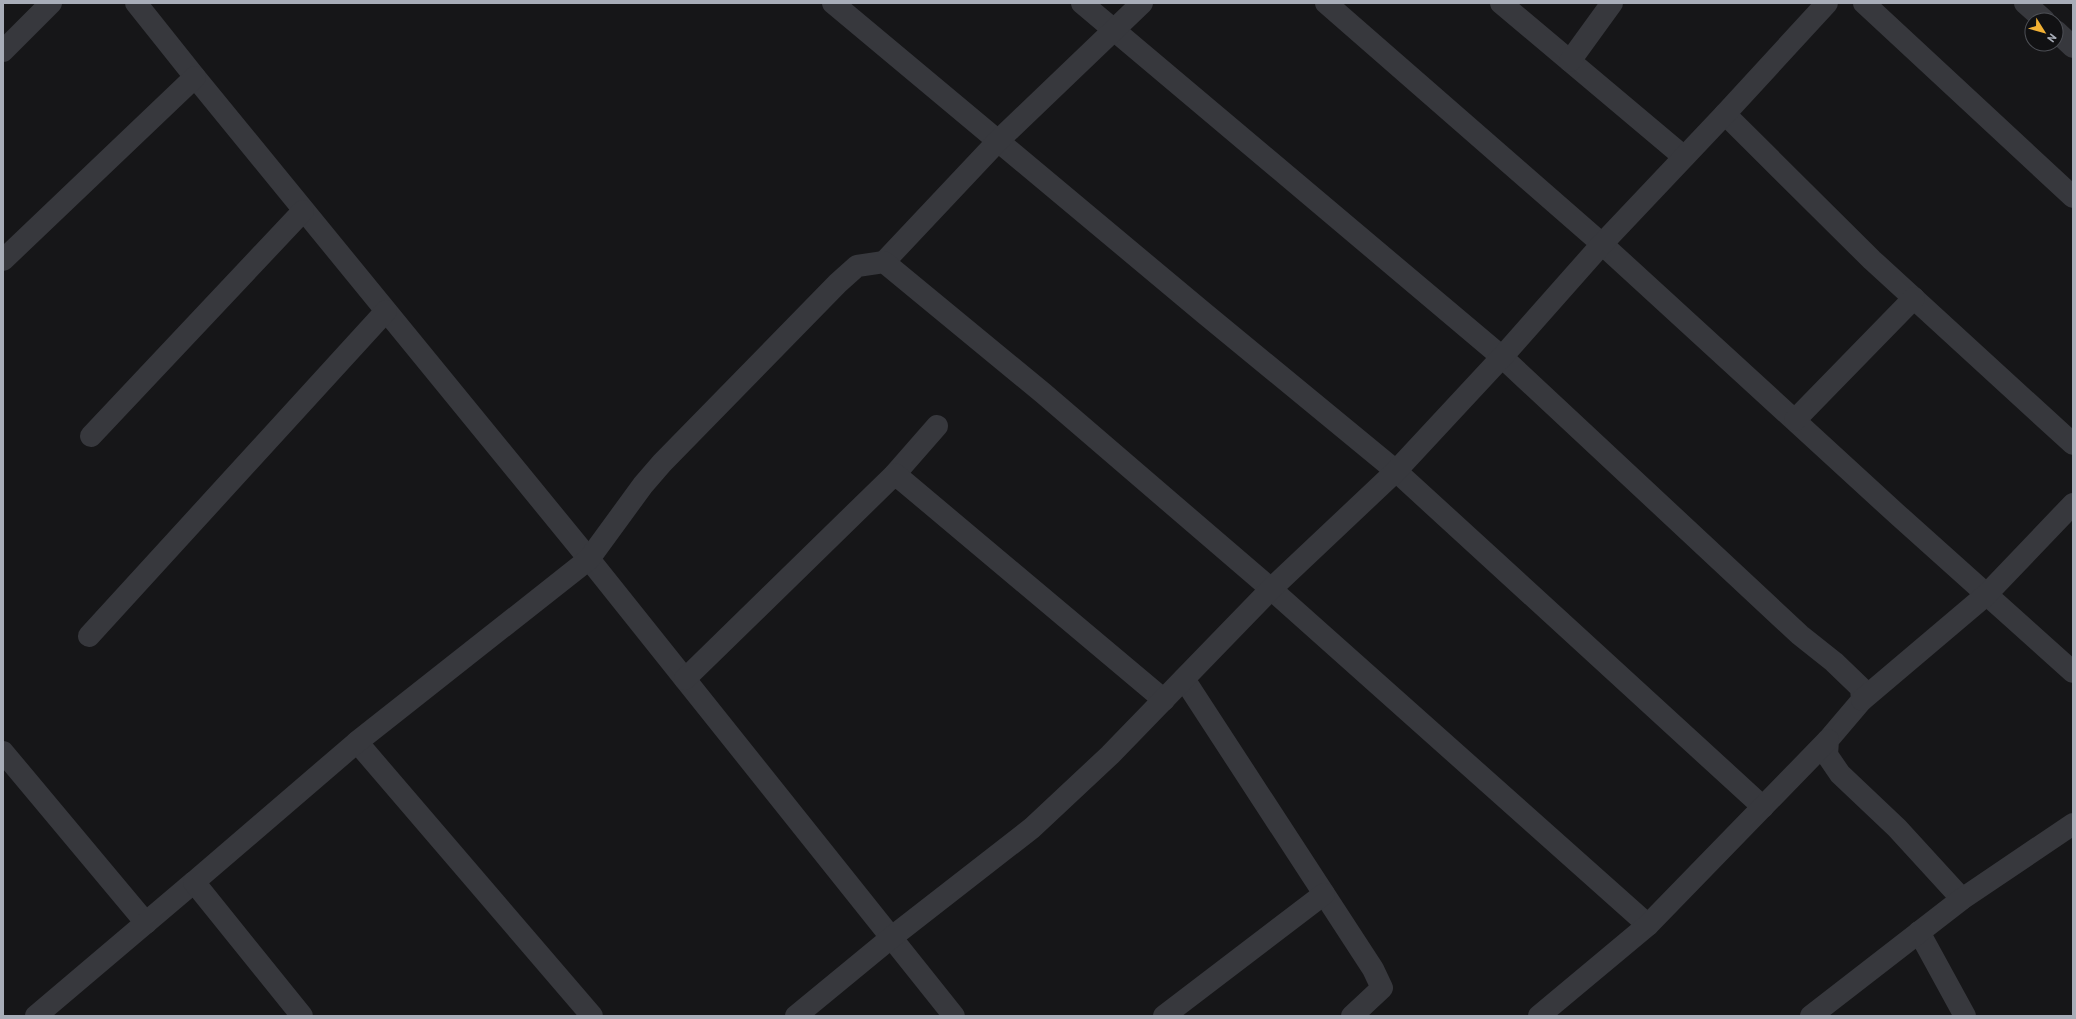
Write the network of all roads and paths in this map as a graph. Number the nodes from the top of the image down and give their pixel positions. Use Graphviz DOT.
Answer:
graph roads {
  1 [pos="51,3"];
  2 [pos="136,3"];
  3 [pos="833,3"];
  4 [pos="1082,3"];
  5 [pos="1142,3"];
  6 [pos="1326,3"];
  7 [pos="1501,3"];
  8 [pos="1612,3"];
  9 [pos="1827,3"];
  10 [pos="1864,3"];
  11 [pos="2025,3"];
  12 [pos="2035,12"];
  13 [pos="1115,31"];
  14 [pos="2064,39"];
  15 [pos="2073,47"];
  16 [pos="3,51"];
  17 [pos="1570,61"];
  18 [pos="195,77"];
  19 [pos="1725,114"];
  20 [pos="998,141"];
  21 [pos="1684,157"];
  22 [pos="2073,197"];
  23 [pos="303,211"];
  24 [pos="1602,244"];
  25 [pos="3,260"];
  26 [pos="884,262"];
  27 [pos="1914,298"];
  28 [pos="386,311"];
  29 [pos="1502,357"];
  30 [pos="1794,420"];
  31 [pos="937,426"];
  32 [pos="91,436"];
  33 [pos="2073,444"];
  34 [pos="1396,471"];
  35 [pos="895,474"];
  36 [pos="2073,504"];
  37 [pos="589,559"];
  38 [pos="1271,589"];
  39 [pos="1986,595"];
  40 [pos="89,636"];
  41 [pos="2073,672"];
  42 [pos="685,679"];
  43 [pos="1184,679"];
  44 [pos="1164,700"];
  45 [pos="1862,700"];
  46 [pos="1828,740"];
  47 [pos="357,742"];
  48 [pos="3,752"];
  49 [pos="1763,807"];
  50 [pos="2073,824"];
  51 [pos="194,882"];
  52 [pos="1324,894"];
  53 [pos="1962,899"];
  54 [pos="146,923"];
  55 [pos="1648,925"];
  56 [pos="1919,932"];
  57 [pos="892,937"];
  58 [pos="36,1016"];
  59 [pos="302,1016"];
  60 [pos="592,1016"];
  61 [pos="796,1016"];
  62 [pos="954,1016"];
  63 [pos="1164,1016"];
  64 [pos="1352,1016"];
  65 [pos="1539,1016"];
  66 [pos="1811,1016"];
  67 [pos="1965,1016"];
  1 -- 16 [label="street"];
  2 -- 18 [label="street"];
  3 -- 20 [label="street"];
  4 -- 13 [label="street"];
  5 -- 13 [label="street"];
  6 -- 24 [label="street"];
  7 -- 17 [label="street"];
  8 -- 17 [label="street"];
  9 -- 19 [label="street"];
  10 -- 22 [label="street"];
  11 -- 12 [label="street"];
  13 -- 20 [label="street"];
  13 -- 29 [label="street"];
  14 -- 15 [label="street"];
  17 -- 21 [label="street"];
  18 -- 23 [label="street"];
  18 -- 25 [label="street"];
  19 -- 21 [label="street"];
  19 -- 27 [label="street"];
  20 -- 26 [label="street"];
  20 -- 34 [label="street"];
  21 -- 24 [label="street"];
  23 -- 28 [label="street"];
  23 -- 32 [label="street"];
  24 -- 29 [label="street"];
  24 -- 30 [label="street"];
  26 -- 37 [label="street"];
  26 -- 38 [label="street"];
  27 -- 30 [label="street"];
  27 -- 33 [label="street"];
  28 -- 37 [label="street"];
  28 -- 40 [label="street"];
  29 -- 34 [label="street"];
  29 -- 45 [label="street"];
  30 -- 39 [label="street"];
  31 -- 35 [label="street"];
  34 -- 38 [label="street"];
  34 -- 49 [label="street"];
  35 -- 42 [label="street"];
  35 -- 44 [label="street"];
  36 -- 39 [label="street"];
  37 -- 42 [label="street"];
  37 -- 47 [label="street"];
  38 -- 43 [label="street"];
  38 -- 55 [label="street"];
  39 -- 41 [label="street"];
  39 -- 45 [label="street"];
  42 -- 57 [label="street"];
  43 -- 44 [label="street"];
  43 -- 52 [label="street"];
  44 -- 57 [label="street"];
  45 -- 46 [label="street"];
  46 -- 49 [label="street"];
  46 -- 53 [label="street"];
  47 -- 51 [label="street"];
  47 -- 60 [label="street"];
  48 -- 54 [label="street"];
  49 -- 55 [label="street"];
  50 -- 53 [label="street"];
  51 -- 54 [label="street"];
  51 -- 59 [label="street"];
  52 -- 63 [label="street"];
  52 -- 64 [label="street"];
  53 -- 56 [label="street"];
  54 -- 58 [label="street"];
  55 -- 65 [label="street"];
  56 -- 66 [label="street"];
  56 -- 67 [label="street"];
  57 -- 61 [label="street"];
  57 -- 62 [label="street"];
}
